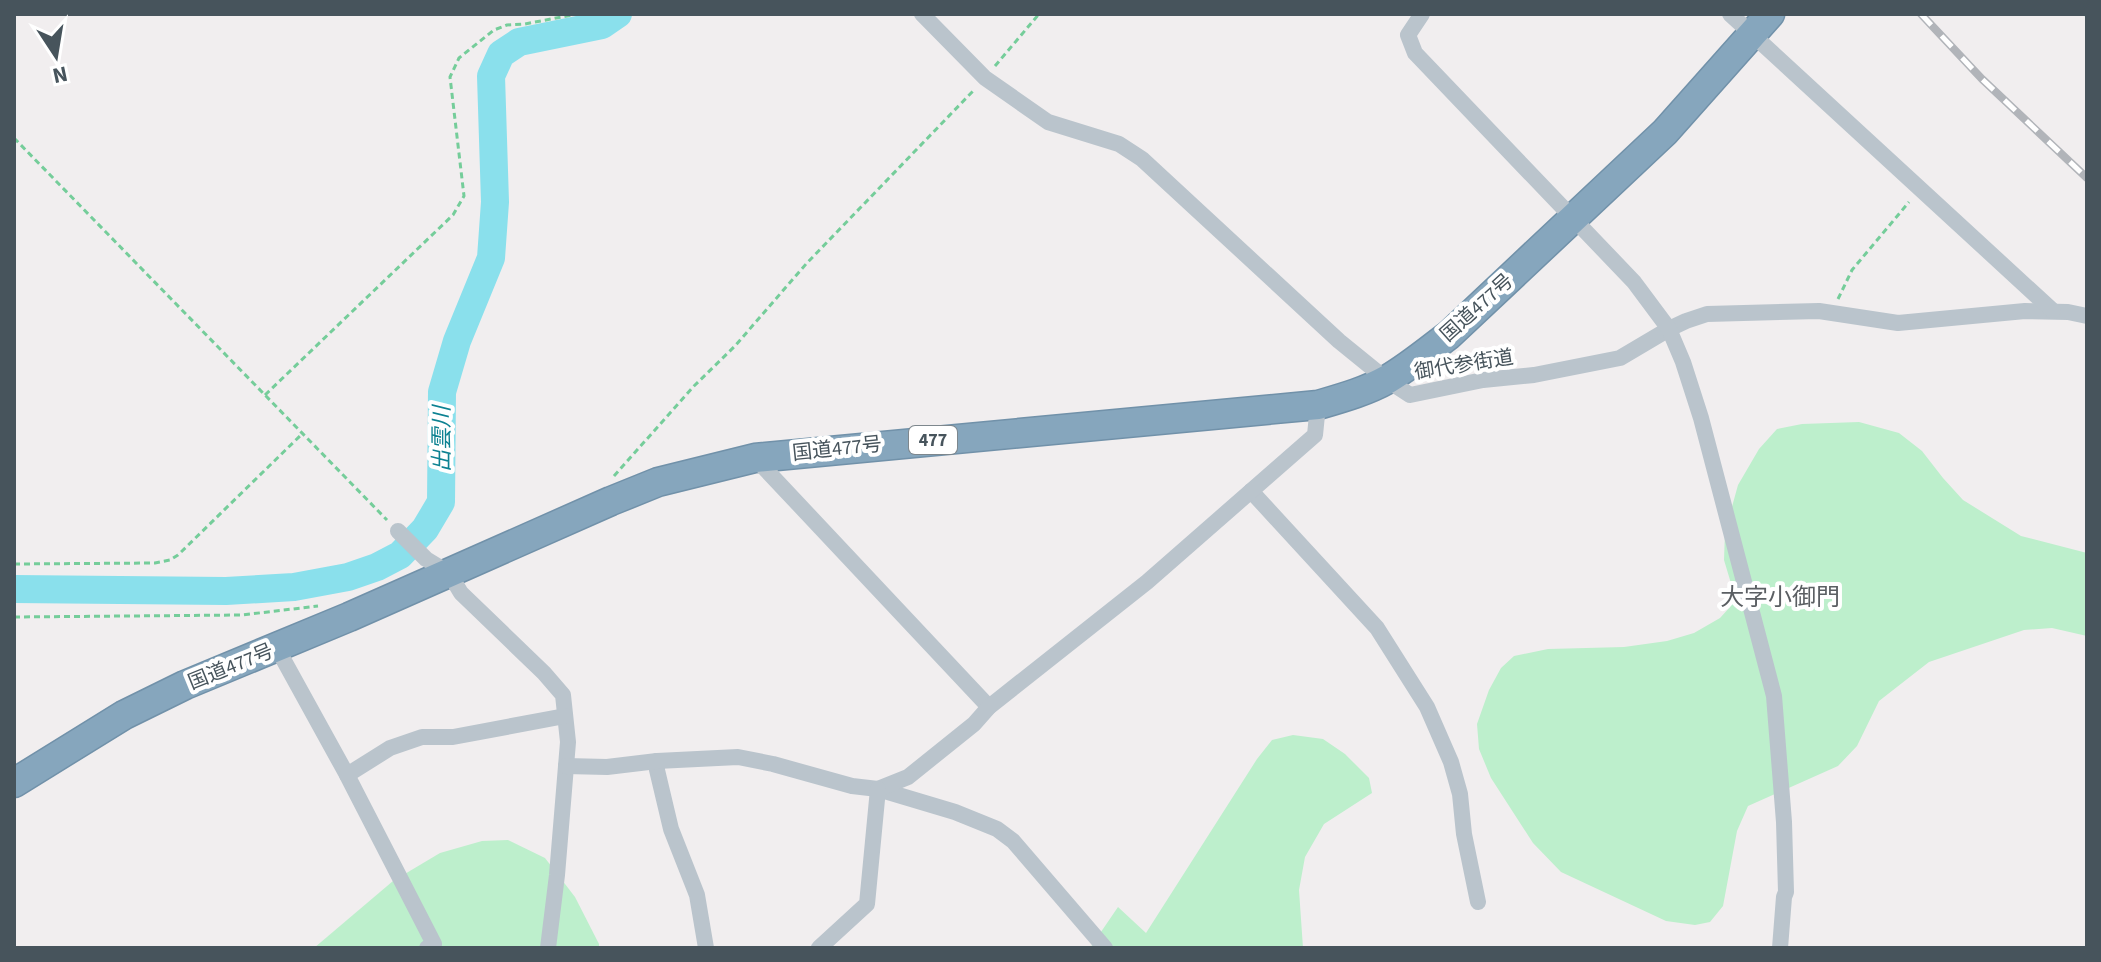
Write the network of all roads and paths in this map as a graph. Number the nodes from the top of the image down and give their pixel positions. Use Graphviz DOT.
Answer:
graph roads {
  1 [pos="577,14"];
  2 [pos="922,14"];
  3 [pos="1039,14"];
  4 [pos="1422,14"];
  5 [pos="1730,14"];
  6 [pos="1761,24"];
  7 [pos="985,78"];
  8 [pos="14,138"];
  9 [pos="1920,189"];
  10 [pos="1574,218"];
  11 [pos="2053,311"];
  12 [pos="1831,313"];
  13 [pos="2087,316"];
  14 [pos="1669,329"];
  15 [pos="1387,380"];
  16 [pos="265,395"];
  17 [pos="1318,405"];
  18 [pos="303,433"];
  19 [pos="755,458"];
  20 [pos="1251,491"];
  21 [pos="611,501"];
  22 [pos="398,531"];
  23 [pos="14,564"];
  24 [pos="437,566"];
  25 [pos="298,609"];
  26 [pos="14,617"];
  27 [pos="277,648"];
  28 [pos="989,707"];
  29 [pos="565,716"];
  30 [pos="657,761"];
  31 [pos="566,766"];
  32 [pos="347,775"];
  33 [pos="14,783"];
  34 [pos="878,789"];
  35 [pos="1478,902"];
  36 [pos="427,948"];
  37 [pos="548,948"];
  38 [pos="706,948"];
  39 [pos="819,948"];
  40 [pos="1105,948"];
  41 [pos="1780,948"];
  1 -- 16 [label="path"];
  2 -- 7 [label="street, 御代参街道"];
  3 -- 7 [label="path"];
  4 -- 10 [label="street"];
  5 -- 6 [label="street"];
  6 -- 9 [label="street"];
  6 -- 10 [label="highway, 国道477号 / 477"];
  7 -- 15 [label="street, 御代参街道"];
  7 -- 21 [label="path"];
  8 -- 16 [label="path"];
  9 -- 11 [label="street"];
  9 -- 12 [label="path"];
  10 -- 14 [label="street"];
  10 -- 15 [label="highway, 国道477号 / 477"];
  11 -- 12 [label="street, 御代参街道"];
  11 -- 13 [label="street, 御代参街道"];
  12 -- 14 [label="street, 御代参街道"];
  14 -- 15 [label="street, 御代参街道"];
  14 -- 41 [label="street"];
  15 -- 17 [label="highway, 国道477号 / 477"];
  16 -- 18 [label="path"];
  17 -- 19 [label="highway, 国道477号 / 477"];
  17 -- 20 [label="street"];
  18 -- 22 [label="path"];
  18 -- 23 [label="path"];
  19 -- 21 [label="highway, 国道477号 / 477"];
  19 -- 28 [label="street"];
  20 -- 28 [label="street"];
  20 -- 35 [label="street"];
  21 -- 24 [label="highway, 国道477号 / 477"];
  22 -- 24 [label="street"];
  24 -- 27 [label="highway, 国道477号 / 477"];
  24 -- 29 [label="street"];
  25 -- 26 [label="path"];
  27 -- 32 [label="street"];
  27 -- 33 [label="highway, 国道477号 / 477"];
  28 -- 34 [label="street"];
  29 -- 31 [label="street"];
  29 -- 32 [label="street"];
  30 -- 31 [label="street"];
  30 -- 34 [label="street"];
  30 -- 38 [label="street"];
  31 -- 37 [label="street"];
  32 -- 36 [label="street"];
  34 -- 39 [label="street"];
  34 -- 40 [label="street"];
}
